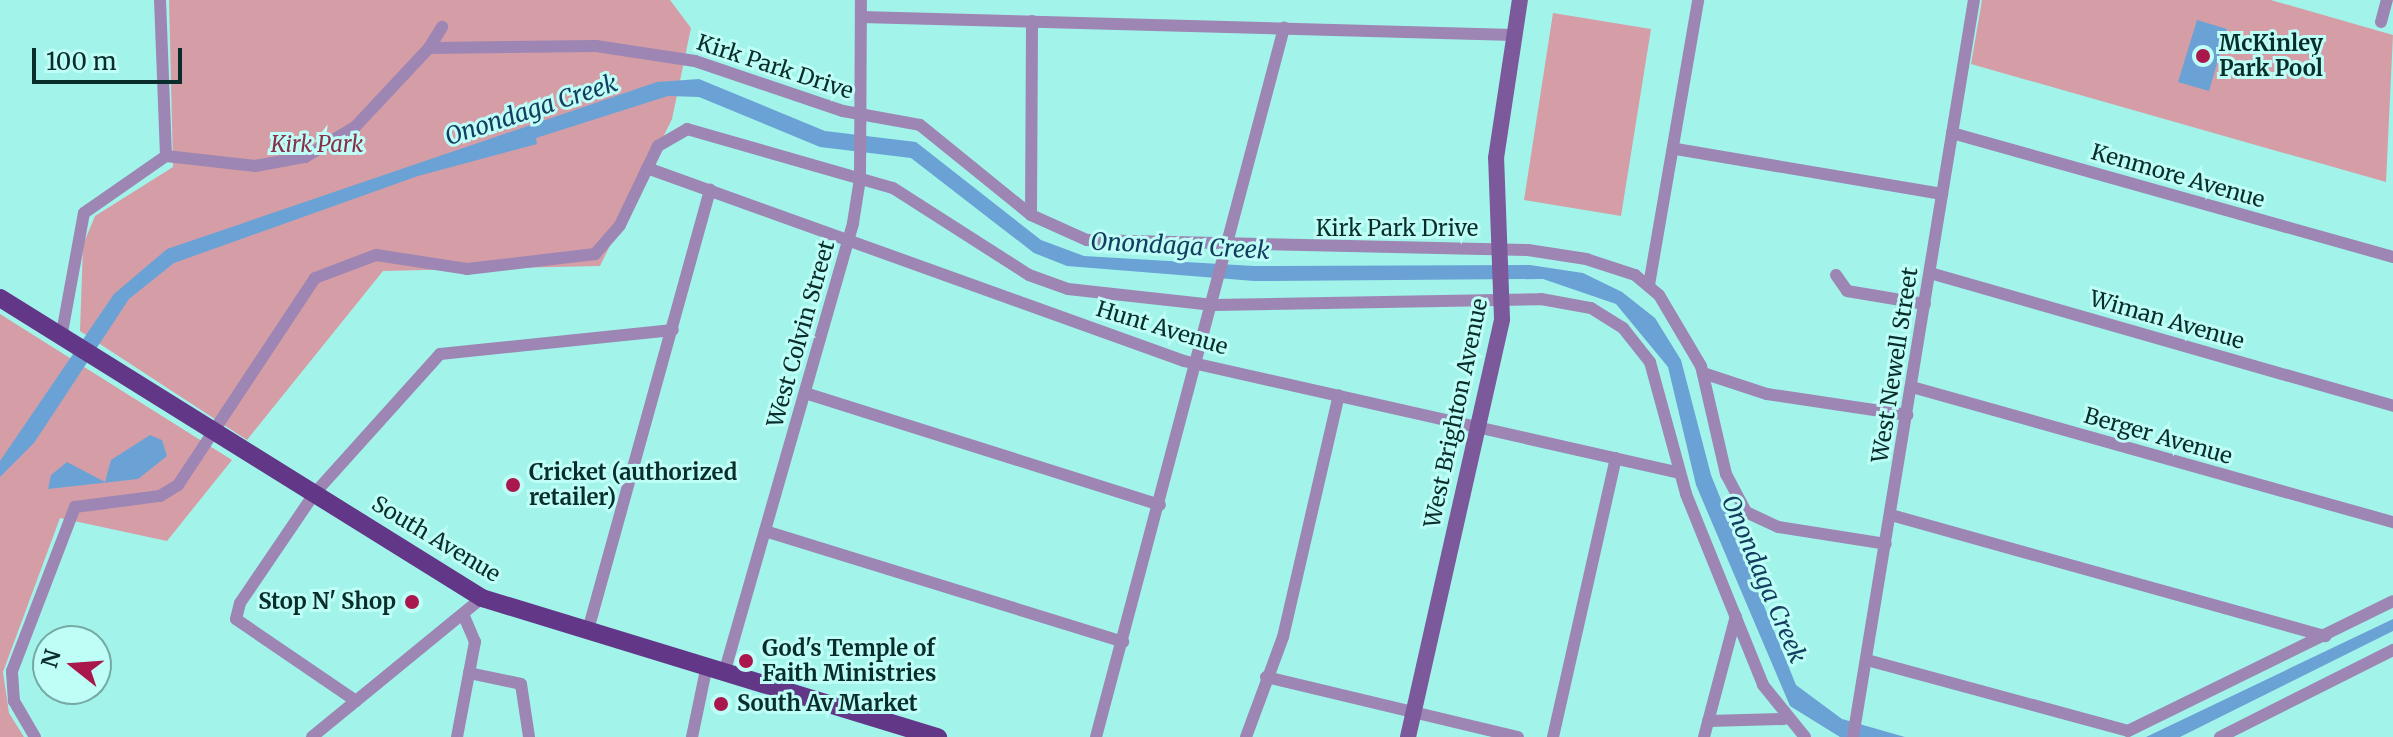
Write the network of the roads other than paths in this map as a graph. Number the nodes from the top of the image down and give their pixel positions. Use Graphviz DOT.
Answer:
graph roads {
  1 [pos="160,0"];
  2 [pos="861,0"];
  3 [pos="1520,0"];
  4 [pos="1698,0"];
  5 [pos="1974,0"];
  6 [pos="2387,0"];
  7 [pos="861,17"];
  8 [pos="1032,21"];
  9 [pos="2381,22"];
  10 [pos="442,27"];
  11 [pos="1284,28"];
  12 [pos="1514,35"];
  13 [pos="429,48"];
  14 [pos="860,115"];
  15 [pos="1952,133"];
  16 [pos="1676,149"];
  17 [pos="166,156"];
  18 [pos="647,168"];
  19 [pos="860,179"];
  20 [pos="710,190"];
  21 [pos="1942,194"];
  22 [pos="1031,215"];
  23 [pos="848,241"];
  24 [pos="1226,251"];
  25 [pos="1501,254"];
  26 [pos="2393,257"];
  27 [pos="1930,273"];
  28 [pos="1836,275"];
  29 [pos="1649,285"];
  30 [pos="1503,292"];
  31 [pos="0,298"];
  32 [pos="1925,304"];
  33 [pos="1213,305"];
  34 [pos="673,330"];
  35 [pos="66,341"];
  36 [pos="1197,363"];
  37 [pos="1703,373"];
  38 [pos="1912,387"];
  39 [pos="805,393"];
  40 [pos="1339,395"];
  41 [pos="2393,406"];
  42 [pos="1907,415"];
  43 [pos="1478,427"];
  44 [pos="216,433"];
  45 [pos="1616,458"];
  46 [pos="1680,473"];
  47 [pos="314,494"];
  48 [pos="1160,505"];
  49 [pos="1891,515"];
  50 [pos="2393,522"];
  51 [pos="765,531"];
  52 [pos="1886,544"];
  53 [pos="482,598"];
  54 [pos="2393,601"];
  55 [pos="463,614"];
  56 [pos="1736,616"];
  57 [pos="588,630"];
  58 [pos="2325,636"];
  59 [pos="1123,642"];
  60 [pos="2393,650"];
  61 [pos="1867,660"];
  62 [pos="716,667"];
  63 [pos="469,673"];
  64 [pos="1266,677"];
  65 [pos="356,701"];
  66 [pos="1413,713"];
  67 [pos="1784,719"];
  68 [pos="1708,721"];
  69 [pos="930,736"];
  70 [pos="35,737"];
  71 [pos="312,737"];
  72 [pos="457,737"];
  73 [pos="529,737"];
  74 [pos="692,737"];
  75 [pos="1096,737"];
  76 [pos="1246,737"];
  77 [pos="1408,737"];
  78 [pos="1518,737"];
  79 [pos="1553,737"];
  80 [pos="1704,737"];
  81 [pos="1805,737"];
  82 [pos="1853,737"];
  83 [pos="2220,737"];
  1 -- 17 [label="street"];
  2 -- 7 [label="street, West Colvin Street"];
  3 -- 12 [label="street, West Brighton Avenue"];
  4 -- 16 [label="street"];
  5 -- 15 [label="street, West Newell Street"];
  6 -- 9 [label="street"];
  7 -- 8 [label="street"];
  7 -- 14 [label="street, West Colvin Street"];
  8 -- 11 [label="street"];
  8 -- 22 [label="street"];
  10 -- 13 [label="street"];
  11 -- 12 [label="street"];
  11 -- 24 [label="street"];
  12 -- 25 [label="street, West Brighton Avenue"];
  13 -- 14 [label="street, Kirk Park Drive"];
  13 -- 17 [label="street"];
  14 -- 19 [label="street, West Colvin Street"];
  14 -- 22 [label="street, Kirk Park Drive"];
  15 -- 21 [label="street, West Newell Street"];
  15 -- 26 [label="street, Kenmore Avenue"];
  16 -- 21 [label="street"];
  16 -- 29 [label="street"];
  17 -- 35 [label="street"];
  18 -- 19 [label="street"];
  18 -- 20 [label="street, Hunt Avenue"];
  18 -- 44 [label="street"];
  19 -- 23 [label="street, West Colvin Street"];
  19 -- 33 [label="street"];
  20 -- 23 [label="street, Hunt Avenue"];
  20 -- 34 [label="street"];
  21 -- 27 [label="street, West Newell Street"];
  22 -- 24 [label="street, Kirk Park Drive"];
  23 -- 36 [label="street, Hunt Avenue"];
  23 -- 39 [label="street, West Colvin Street"];
  24 -- 25 [label="street, Kirk Park Drive"];
  24 -- 33 [label="street"];
  25 -- 29 [label="street, Kirk Park Drive"];
  25 -- 30 [label="street, West Brighton Avenue"];
  27 -- 32 [label="street, West Newell Street"];
  27 -- 41 [label="street, Wiman Avenue"];
  28 -- 32 [label="street"];
  29 -- 37 [label="street"];
  30 -- 33 [label="street"];
  30 -- 43 [label="street, West Brighton Avenue"];
  30 -- 46 [label="street"];
  31 -- 35 [label="main road, South Avenue"];
  32 -- 38 [label="street, West Newell Street"];
  33 -- 36 [label="street"];
  34 -- 47 [label="street"];
  34 -- 57 [label="street"];
  35 -- 44 [label="main road, South Avenue"];
  36 -- 40 [label="street, Hunt Avenue"];
  36 -- 48 [label="street"];
  37 -- 42 [label="street"];
  37 -- 52 [label="street"];
  38 -- 42 [label="street, West Newell Street"];
  38 -- 50 [label="street, Berger Avenue"];
  39 -- 48 [label="street"];
  39 -- 51 [label="street, West Colvin Street"];
  40 -- 43 [label="street, Hunt Avenue"];
  40 -- 64 [label="street"];
  42 -- 49 [label="street, West Newell Street"];
  43 -- 45 [label="street, Hunt Avenue"];
  43 -- 66 [label="street, West Brighton Avenue"];
  44 -- 47 [label="main road, South Avenue"];
  44 -- 70 [label="street"];
  45 -- 46 [label="street, Hunt Avenue"];
  45 -- 79 [label="street"];
  46 -- 56 [label="street"];
  47 -- 53 [label="main road, South Avenue"];
  47 -- 65 [label="street"];
  48 -- 59 [label="street"];
  49 -- 52 [label="street, West Newell Street"];
  49 -- 58 [label="street"];
  51 -- 59 [label="street"];
  51 -- 62 [label="street, West Colvin Street"];
  52 -- 61 [label="street, West Newell Street"];
  53 -- 55 [label="street"];
  53 -- 57 [label="main road, South Avenue"];
  54 -- 58 [label="street"];
  55 -- 63 [label="street"];
  55 -- 65 [label="street"];
  56 -- 67 [label="street"];
  56 -- 68 [label="street"];
  57 -- 62 [label="main road, South Avenue"];
  58 -- 61 [label="street"];
  59 -- 75 [label="street"];
  60 -- 83 [label="street"];
  61 -- 82 [label="street, West Newell Street"];
  62 -- 69 [label="main road, South Avenue"];
  62 -- 74 [label="street, West Colvin Street"];
  63 -- 72 [label="street"];
  63 -- 73 [label="street"];
  64 -- 66 [label="street"];
  64 -- 76 [label="street"];
  65 -- 71 [label="street"];
  66 -- 77 [label="street, West Brighton Avenue"];
  66 -- 78 [label="street"];
  67 -- 68 [label="street"];
  67 -- 81 [label="street"];
  68 -- 80 [label="street"];
}
